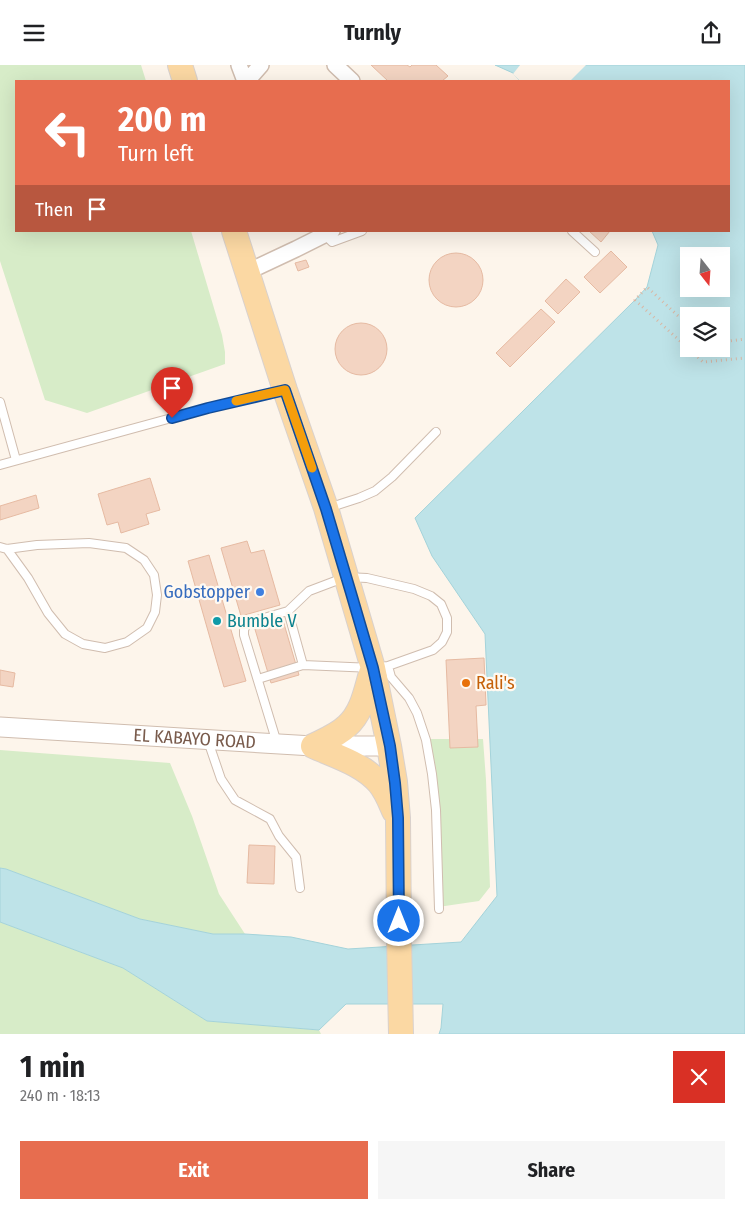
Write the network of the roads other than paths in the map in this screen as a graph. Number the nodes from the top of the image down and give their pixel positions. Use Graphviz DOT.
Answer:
graph roads {
  1 [pos="180,65"];
  2 [pos="239,65"];
  3 [pos="261,65"];
  4 [pos="335,65"];
  5 [pos="185,80"];
  6 [pos="246,80"];
  7 [pos="247,80"];
  8 [pos="351,80"];
  9 [pos="234,232"];
  10 [pos="326,232"];
  11 [pos="359,232"];
  12 [pos="573,232"];
  13 [pos="595,252"];
  14 [pos="247,272"];
  15 [pos="285,390"];
  16 [pos="0,402"];
  17 [pos="436,432"];
  18 [pos="16,460"];
  19 [pos="0,465"];
  20 [pos="326,509"];
  21 [pos="3,548"];
  22 [pos="346,577"];
  23 [pos="288,611"];
  24 [pos="303,665"];
  25 [pos="380,667"];
  26 [pos="258,679"];
  27 [pos="0,727"];
  28 [pos="207,739"];
  29 [pos="277,743"];
  30 [pos="313,746"];
  31 [pos="390,746"];
  32 [pos="398,818"];
  33 [pos="300,888"];
  34 [pos="439,909"];
  35 [pos="401,1022"];
  1 -- 5 [label="main road"];
  2 -- 6 [label="street"];
  3 -- 7 [label="street"];
  4 -- 8 [label="street"];
  9 -- 14 [label="main road"];
  10 -- 11 [label="lane"];
  10 -- 14 [label="street"];
  12 -- 13 [label="lane"];
  14 -- 15 [label="main road"];
  15 -- 18 [label="lane"];
  15 -- 20 [label="main road"];
  16 -- 18 [label="lane"];
  17 -- 20 [label="lane"];
  18 -- 19 [label="lane"];
  20 -- 22 [label="main road"];
  21 -- 21 [label="lane"];
  22 -- 23 [label="lane"];
  22 -- 25 [label="main road"];
  22 -- 25 [label="lane"];
  23 -- 24 [label="lane"];
  23 -- 26 [label="lane"];
  24 -- 25 [label="lane"];
  24 -- 26 [label="lane"];
  25 -- 30 [label="main road"];
  25 -- 31 [label="main road"];
  25 -- 34 [label="lane"];
  26 -- 29 [label="lane"];
  27 -- 28 [label="street, EL KABAYO ROAD"];
  28 -- 29 [label="street, EL KABAYO ROAD"];
  28 -- 33 [label="lane"];
  29 -- 30 [label="street, EL KABAYO ROAD"];
  30 -- 31 [label="street, EL KABAYO ROAD"];
  30 -- 32 [label="main road"];
  31 -- 32 [label="main road"];
  32 -- 35 [label="main road"];
}
